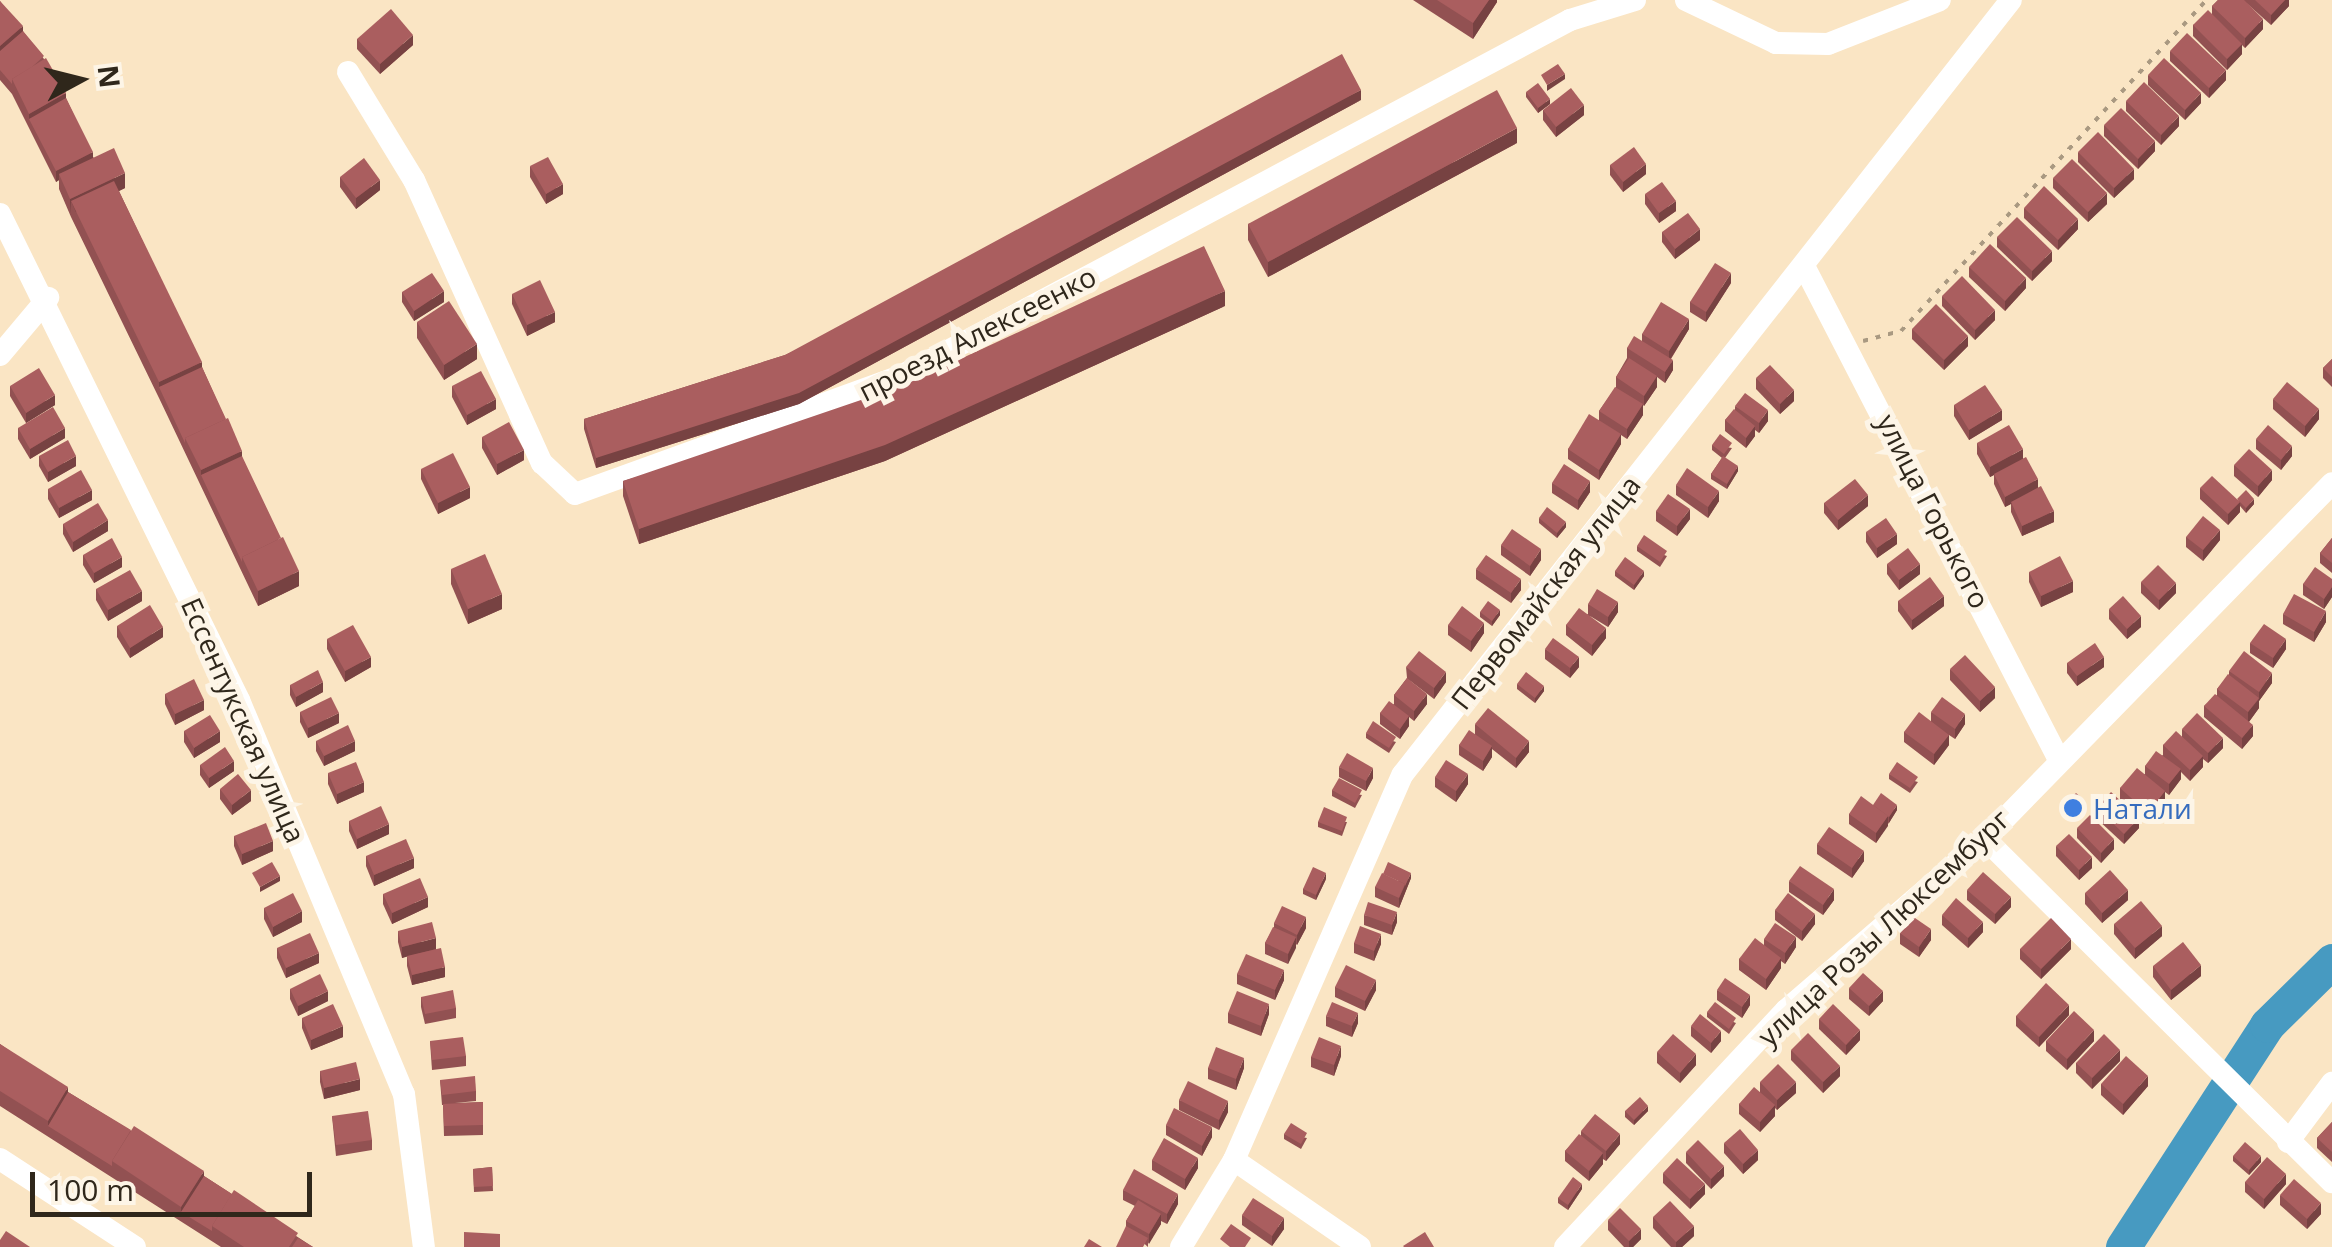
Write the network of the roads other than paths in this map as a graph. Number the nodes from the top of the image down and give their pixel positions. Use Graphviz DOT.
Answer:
graph roads {
  1 [pos="1635,0"];
  2 [pos="1686,0"];
  3 [pos="1940,0"];
  4 [pos="2011,0"];
  5 [pos="1568,10"];
  6 [pos="348,72"];
  7 [pos="0,214"];
  8 [pos="1804,266"];
  9 [pos="48,298"];
  10 [pos="0,355"];
  11 [pos="2332,483"];
  12 [pos="2058,758"];
  13 [pos="1984,839"];
  14 [pos="2332,1082"];
  15 [pos="2288,1142"];
  16 [pos="0,1160"];
  17 [pos="1234,1160"];
  18 [pos="2332,1182"];
  19 [pos="135,1247"];
  20 [pos="424,1247"];
  21 [pos="1181,1247"];
  22 [pos="1360,1247"];
  23 [pos="1565,1247"];
  1 -- 5 [label="street, проезд Алексеенко"];
  2 -- 3 [label="street"];
  4 -- 8 [label="street, Первомайская улица"];
  5 -- 6 [label="street, проезд Алексеенко"];
  7 -- 9 [label="street, Ессентукская улица"];
  8 -- 12 [label="street, улица Горького"];
  8 -- 17 [label="street, Первомайская улица"];
  9 -- 10 [label="street"];
  9 -- 20 [label="street, Ессентукская улица"];
  11 -- 12 [label="street, улица Розы Люксембург"];
  12 -- 13 [label="street, улица Розы Люксембург"];
  13 -- 15 [label="street"];
  13 -- 23 [label="street, улица Розы Люксембург"];
  14 -- 15 [label="street"];
  15 -- 18 [label="street"];
  16 -- 19 [label="street"];
  17 -- 21 [label="street, Первомайская улица"];
  17 -- 22 [label="street"];
}
